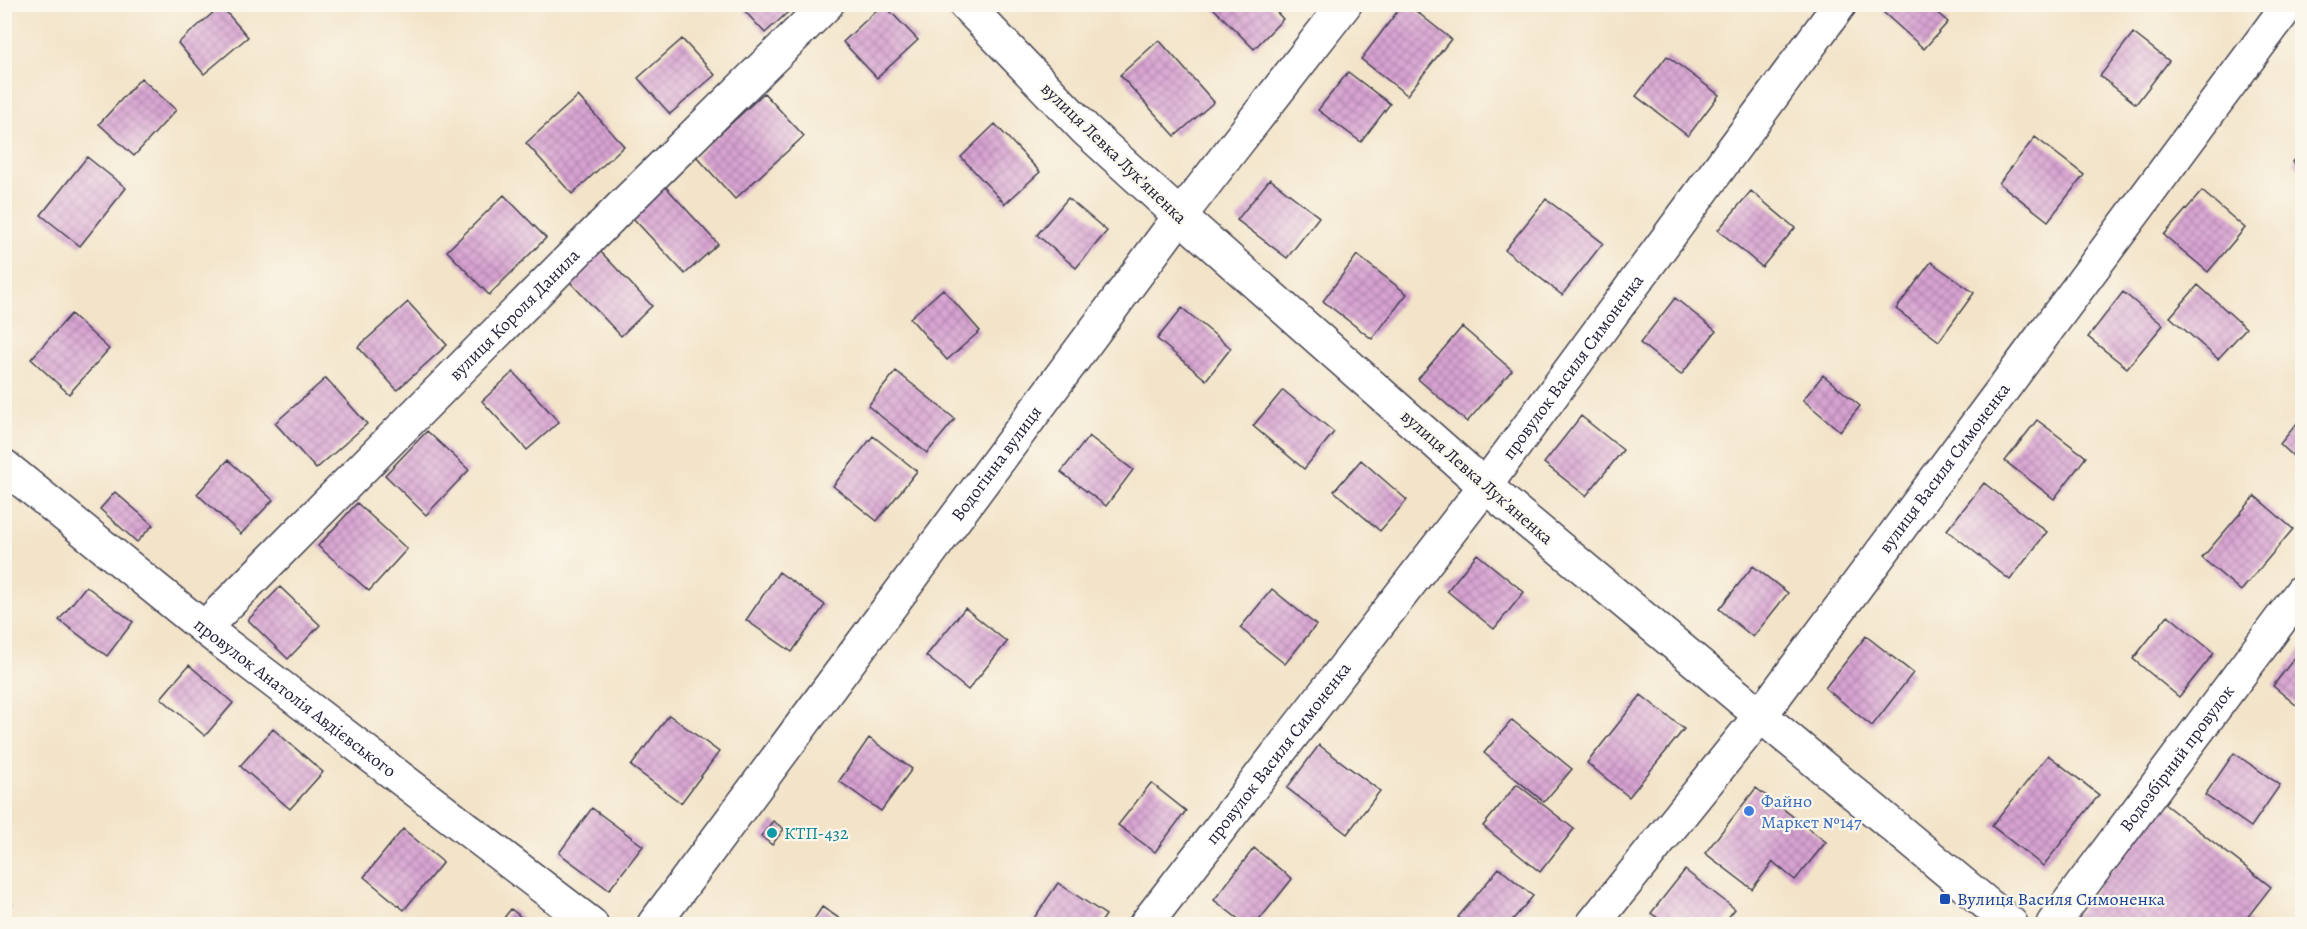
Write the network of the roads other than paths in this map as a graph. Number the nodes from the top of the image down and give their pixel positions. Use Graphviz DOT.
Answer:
graph roads {
  1 [pos="827,4"];
  2 [pos="965,4"];
  3 [pos="1345,4"];
  4 [pos="1840,4"];
  5 [pos="2289,4"];
  6 [pos="1180,216"];
  7 [pos="4,466"];
  8 [pos="1485,486"];
  9 [pos="2302,591"];
  10 [pos="204,628"];
  11 [pos="1760,716"];
  12 [pos="591,924"];
  13 [pos="654,924"];
  14 [pos="1146,924"];
  15 [pos="1593,924"];
  16 [pos="2011,924"];
  17 [pos="2053,924"];
  1 -- 10 [label="street, вулиця Короля Данила"];
  2 -- 6 [label="street, вулиця Левка Лукʼяненка"];
  3 -- 6 [label="street, Водогінна вулиця"];
  4 -- 8 [label="street, провулок Василя Симоненка"];
  5 -- 11 [label="street, вулиця Василя Симоненка"];
  6 -- 8 [label="street, вулиця Левка Лукʼяненка"];
  6 -- 13 [label="street, Водогінна вулиця"];
  7 -- 10 [label="street, провулок Анатолія Авдієвського"];
  8 -- 11 [label="street, вулиця Левка Лукʼяненка"];
  8 -- 14 [label="street, провулок Василя Симоненка"];
  9 -- 17 [label="street, Водозбірний провулок"];
  10 -- 12 [label="street, провулок Анатолія Авдієвського"];
  11 -- 15 [label="street, вулиця Василя Симоненка"];
  11 -- 16 [label="street, вулиця Левка Лукʼяненка"];
}
